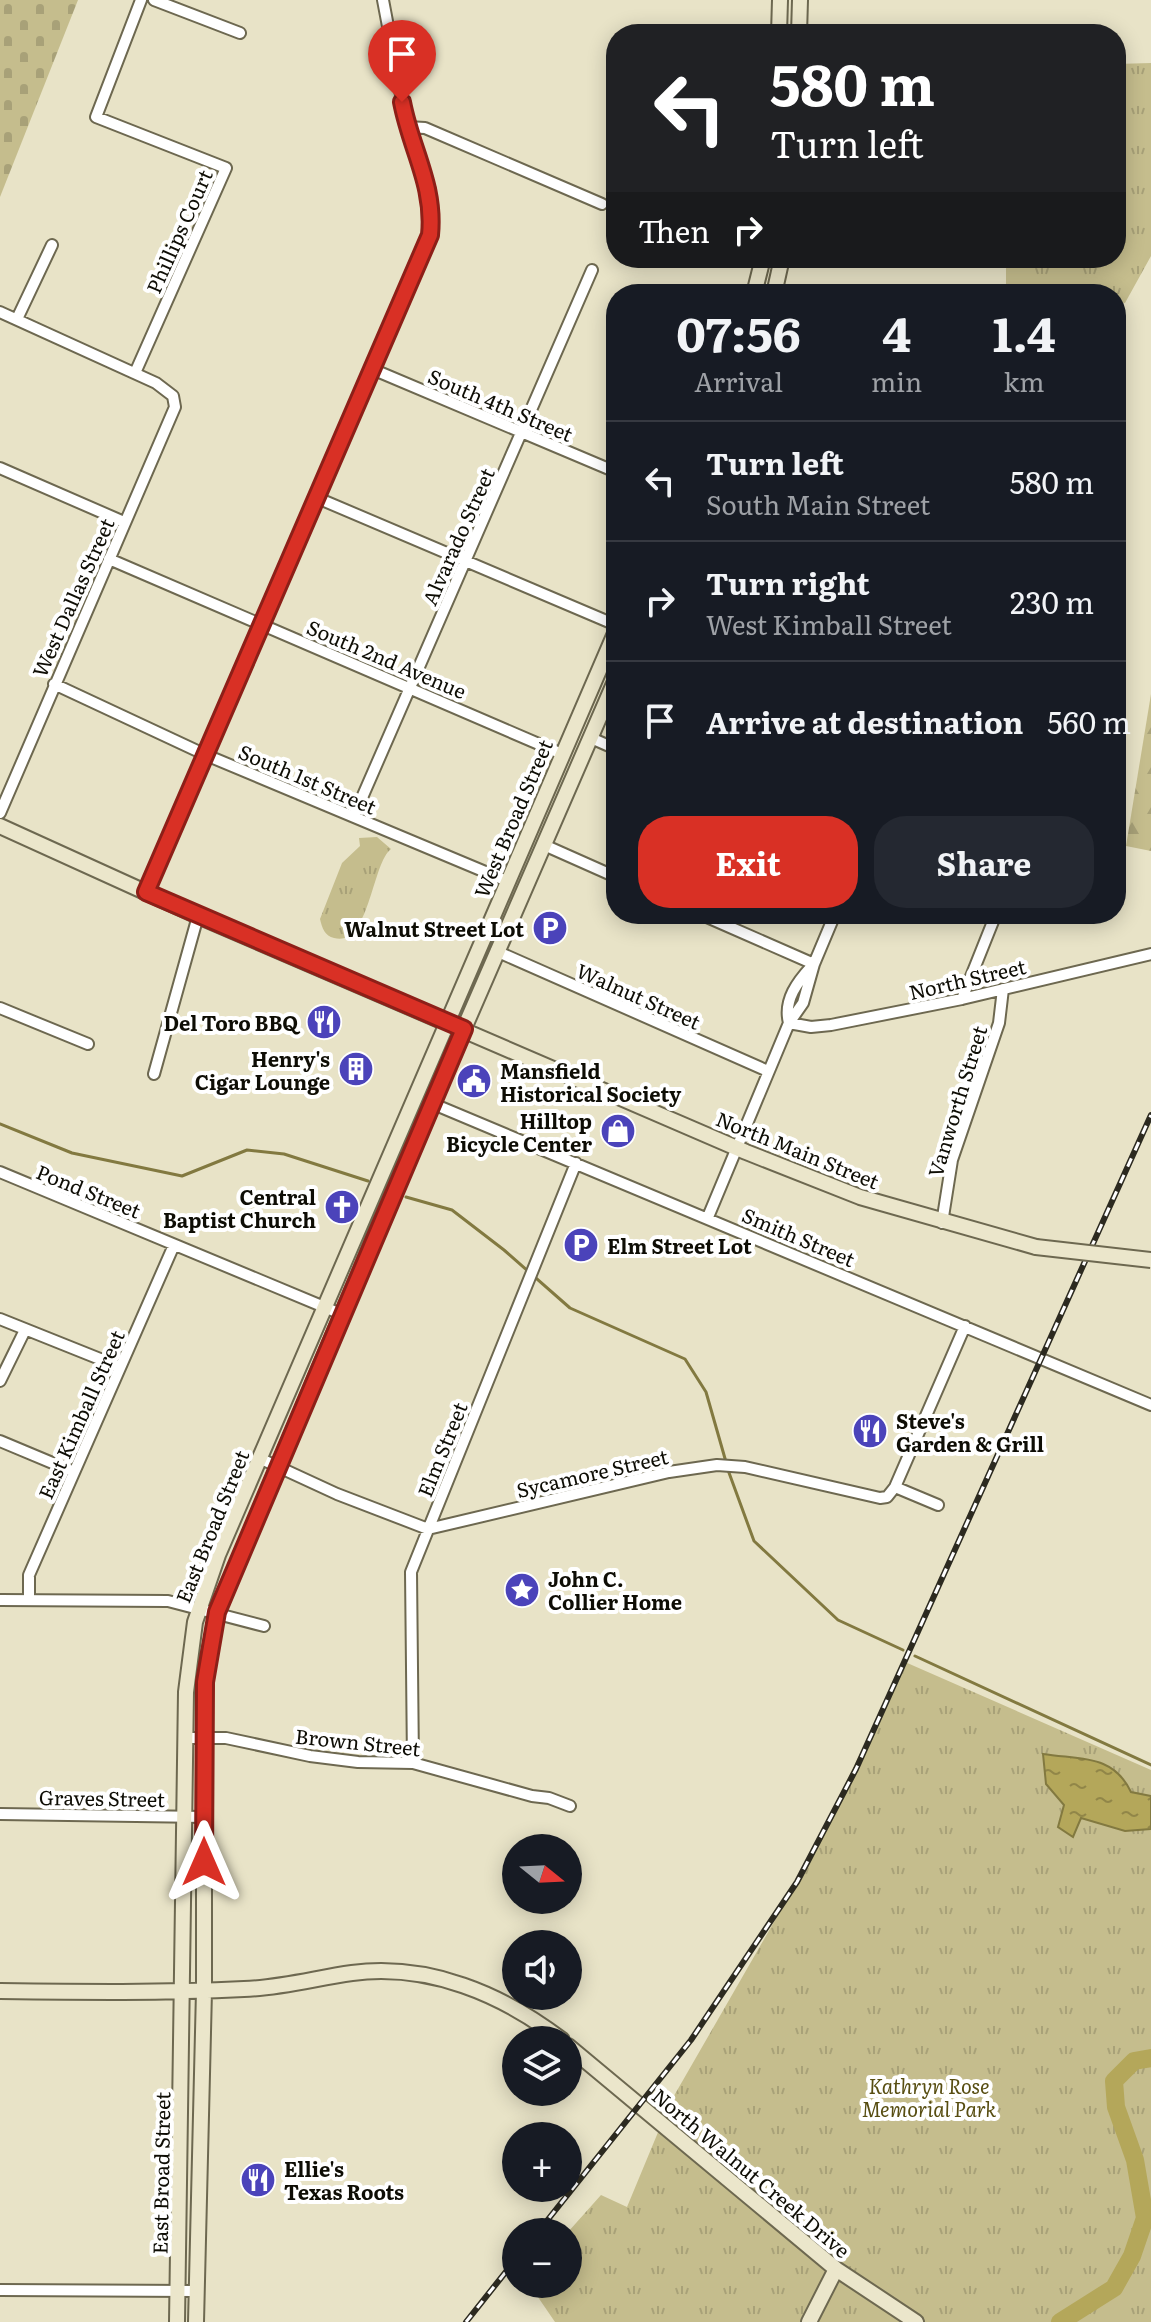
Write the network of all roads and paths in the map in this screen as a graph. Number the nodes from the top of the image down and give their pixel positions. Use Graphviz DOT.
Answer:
graph roads {
  1 [pos="141,0"];
  2 [pos="154,0"];
  3 [pos="383,0"];
  4 [pos="780,0"];
  5 [pos="800,0"];
  6 [pos="779,24"];
  7 [pos="799,24"];
  8 [pos="240,33"];
  9 [pos="407,127"];
  10 [pos="602,204"];
  11 [pos="52,245"];
  12 [pos="592,270"];
  13 [pos="0,312"];
  14 [pos="17,319"];
  15 [pos="372,369"];
  16 [pos="135,373"];
  17 [pos="522,433"];
  18 [pos="0,468"];
  19 [pos="606,468"];
  20 [pos="315,497"];
  21 [pos="124,522"];
  22 [pos="109,559"];
  23 [pos="466,561"];
  24 [pos="263,624"];
  25 [pos="606,624"];
  26 [pos="606,651"];
  27 [pos="54,684"];
  28 [pos="410,689"];
  29 [pos="606,703"];
  30 [pos="591,738"];
  31 [pos="606,745"];
  32 [pos="562,754"];
  33 [pos="206,755"];
  34 [pos="0,813"];
  35 [pos="354,816"];
  36 [pos="0,826"];
  37 [pos="544,845"];
  38 [pos="606,873"];
  39 [pos="507,881"];
  40 [pos="524,888"];
  41 [pos="146,892"];
  42 [pos="198,916"];
  43 [pos="723,924"];
  44 [pos="831,924"];
  45 [pos="992,924"];
  46 [pos="496,951"];
  47 [pos="1151,954"];
  48 [pos="814,964"];
  49 [pos="1003,989"];
  50 [pos="962,999"];
  51 [pos="0,1008"];
  52 [pos="446,1021"];
  53 [pos="789,1023"];
  54 [pos="464,1029"];
  55 [pos="88,1044"];
  56 [pos="768,1071"];
  57 [pos="154,1074"];
  58 [pos="431,1103"];
  59 [pos="393,1148"];
  60 [pos="736,1148"];
  61 [pos="409,1155"];
  62 [pos="576,1163"];
  63 [pos="0,1172"];
  64 [pos="363,1216"];
  65 [pos="708,1217"];
  66 [pos="380,1223"];
  67 [pos="942,1223"];
  68 [pos="174,1245"];
  69 [pos="1151,1260"];
  70 [pos="325,1306"];
  71 [pos="341,1314"];
  72 [pos="0,1319"];
  73 [pos="965,1326"];
  74 [pos="25,1330"];
  75 [pos="120,1367"];
  76 [pos="0,1381"];
  77 [pos="1151,1405"];
  78 [pos="0,1441"];
  79 [pos="259,1458"];
  80 [pos="277,1465"];
  81 [pos="74,1472"];
  82 [pos="895,1487"];
  83 [pos="938,1505"];
  84 [pos="428,1529"];
  85 [pos="0,1600"];
  86 [pos="29,1600"];
  87 [pos="200,1607"];
  88 [pos="217,1612"];
  89 [pos="264,1626"];
  90 [pos="186,1738"];
  91 [pos="204,1738"];
  92 [pos="413,1763"];
  93 [pos="570,1806"];
  94 [pos="0,1814"];
  95 [pos="185,1816"];
  96 [pos="204,1817"];
  97 [pos="0,1991"];
  98 [pos="204,1991"];
  99 [pos="182,1992"];
  100 [pos="540,2026"];
  101 [pos="582,2058"];
  102 [pos="181,2159"];
  103 [pos="199,2160"];
  104 [pos="836,2269"];
  105 [pos="0,2290"];
  106 [pos="178,2291"];
  107 [pos="195,2291"];
  108 [pos="177,2322"];
  109 [pos="196,2322"];
  110 [pos="809,2322"];
  111 [pos="916,2322"];
  1 -- 16 [label="street, Phillips Court"];
  2 -- 8 [label="street"];
  3 -- 9 [label="street"];
  4 -- 6 [label="main road"];
  5 -- 7 [label="main road"];
  9 -- 10 [label="street"];
  9 -- 15 [label="street"];
  11 -- 14 [label="street"];
  12 -- 17 [label="street, Alvarado Street"];
  13 -- 14 [label="street"];
  14 -- 16 [label="street"];
  15 -- 17 [label="street, South 4th Street"];
  15 -- 20 [label="street"];
  16 -- 21 [label="street, West Dallas Street"];
  17 -- 19 [label="street, South 4th Street"];
  17 -- 23 [label="street, Alvarado Street"];
  18 -- 21 [label="street"];
  20 -- 23 [label="street"];
  20 -- 24 [label="street"];
  21 -- 22 [label="street, West Dallas Street"];
  22 -- 24 [label="street, South 2nd Avenue"];
  22 -- 27 [label="street, West Dallas Street"];
  23 -- 25 [label="street"];
  23 -- 28 [label="street, Alvarado Street"];
  24 -- 28 [label="street, South 2nd Avenue"];
  24 -- 33 [label="street"];
  26 -- 32 [label="main road, West Broad Street"];
  27 -- 33 [label="street, South 1st Street"];
  27 -- 34 [label="street, West Dallas Street"];
  28 -- 32 [label="street, South 2nd Avenue"];
  28 -- 35 [label="street, Alvarado Street"];
  29 -- 30 [label="main road, West Broad Street"];
  30 -- 31 [label="street"];
  30 -- 37 [label="main road, West Broad Street"];
  32 -- 39 [label="main road, West Broad Street"];
  33 -- 35 [label="street, South 1st Street"];
  33 -- 41 [label="street"];
  35 -- 39 [label="street, South 1st Street"];
  36 -- 41 [label="main road, North Main Street"];
  37 -- 38 [label="street"];
  37 -- 40 [label="main road, West Broad Street"];
  39 -- 40 [label="main road"];
  39 -- 52 [label="main road, West Broad Street"];
  40 -- 46 [label="main road, West Broad Street"];
  41 -- 42 [label="main road, North Main Street"];
  42 -- 52 [label="main road, North Main Street"];
  42 -- 57 [label="street"];
  43 -- 48 [label="street"];
  44 -- 48 [label="street"];
  45 -- 50 [label="street, Vanworth Street"];
  46 -- 54 [label="main road, West Broad Street"];
  46 -- 56 [label="street, Walnut Street"];
  47 -- 49 [label="street, North Street"];
  48 -- 53 [label="street"];
  49 -- 50 [label="street, North Street"];
  49 -- 67 [label="street, Vanworth Street"];
  50 -- 53 [label="street, North Street"];
  51 -- 55 [label="street"];
  52 -- 54 [label="main road, North Main Street"];
  52 -- 59 [label="main road, East Broad Street"];
  53 -- 56 [label="street"];
  54 -- 58 [label="main road, East Broad Street"];
  54 -- 60 [label="main road, North Main Street"];
  56 -- 60 [label="street"];
  58 -- 61 [label="main road, East Broad Street"];
  58 -- 62 [label="street, Smith Street"];
  59 -- 61 [label="main road"];
  59 -- 64 [label="main road, East Broad Street"];
  60 -- 65 [label="street"];
  60 -- 67 [label="main road, North Main Street"];
  61 -- 66 [label="main road, East Broad Street"];
  62 -- 65 [label="street, Smith Street"];
  62 -- 84 [label="street, Elm Street"];
  63 -- 68 [label="street, Pond Street"];
  64 -- 66 [label="main road"];
  64 -- 70 [label="main road, East Broad Street"];
  65 -- 73 [label="street, Smith Street"];
  66 -- 71 [label="main road, East Broad Street"];
  67 -- 69 [label="main road, North Main Street, bridge"];
  68 -- 70 [label="street, Pond Street"];
  68 -- 75 [label="street, East Kimball Street"];
  70 -- 71 [label="street, Pond Street"];
  70 -- 79 [label="main road, East Broad Street"];
  71 -- 80 [label="main road, East Broad Street"];
  72 -- 74 [label="street"];
  73 -- 77 [label="street, Smith Street"];
  73 -- 82 [label="street"];
  74 -- 75 [label="street"];
  74 -- 76 [label="street"];
  75 -- 81 [label="street, East Kimball Street"];
  78 -- 81 [label="street"];
  79 -- 80 [label="street"];
  79 -- 87 [label="main road, East Broad Street"];
  80 -- 84 [label="street"];
  80 -- 88 [label="main road, East Broad Street"];
  81 -- 86 [label="street, East Kimball Street"];
  82 -- 83 [label="street"];
  82 -- 84 [label="street, Sycamore Street"];
  84 -- 92 [label="street, Elm Street"];
  85 -- 86 [label="street"];
  86 -- 87 [label="street"];
  87 -- 88 [label="street"];
  87 -- 90 [label="main road, East Broad Street"];
  88 -- 89 [label="street"];
  88 -- 91 [label="main road, East Broad Street"];
  90 -- 91 [label="street, Brown Street"];
  90 -- 95 [label="main road, East Broad Street"];
  91 -- 92 [label="street, Brown Street"];
  91 -- 96 [label="main road, East Broad Street"];
  92 -- 93 [label="street, Brown Street"];
  94 -- 95 [label="street, Graves Street"];
  95 -- 96 [label="street, Graves Street"];
  95 -- 99 [label="main road, East Broad Street"];
  96 -- 98 [label="main road, East Broad Street"];
  97 -- 99 [label="main road"];
  98 -- 99 [label="main road"];
  98 -- 100 [label="main road"];
  98 -- 103 [label="main road, East Broad Street"];
  99 -- 102 [label="main road, East Broad Street"];
  101 -- 104 [label="main road, North Walnut Creek Drive"];
  102 -- 103 [label="main road"];
  102 -- 106 [label="main road, East Broad Street"];
  103 -- 107 [label="main road, East Broad Street"];
  104 -- 110 [label="main road"];
  104 -- 111 [label="main road, North Walnut Creek Drive"];
  105 -- 106 [label="street"];
  106 -- 107 [label="street"];
  106 -- 108 [label="main road, East Broad Street"];
  107 -- 109 [label="main road, East Broad Street"];
}
